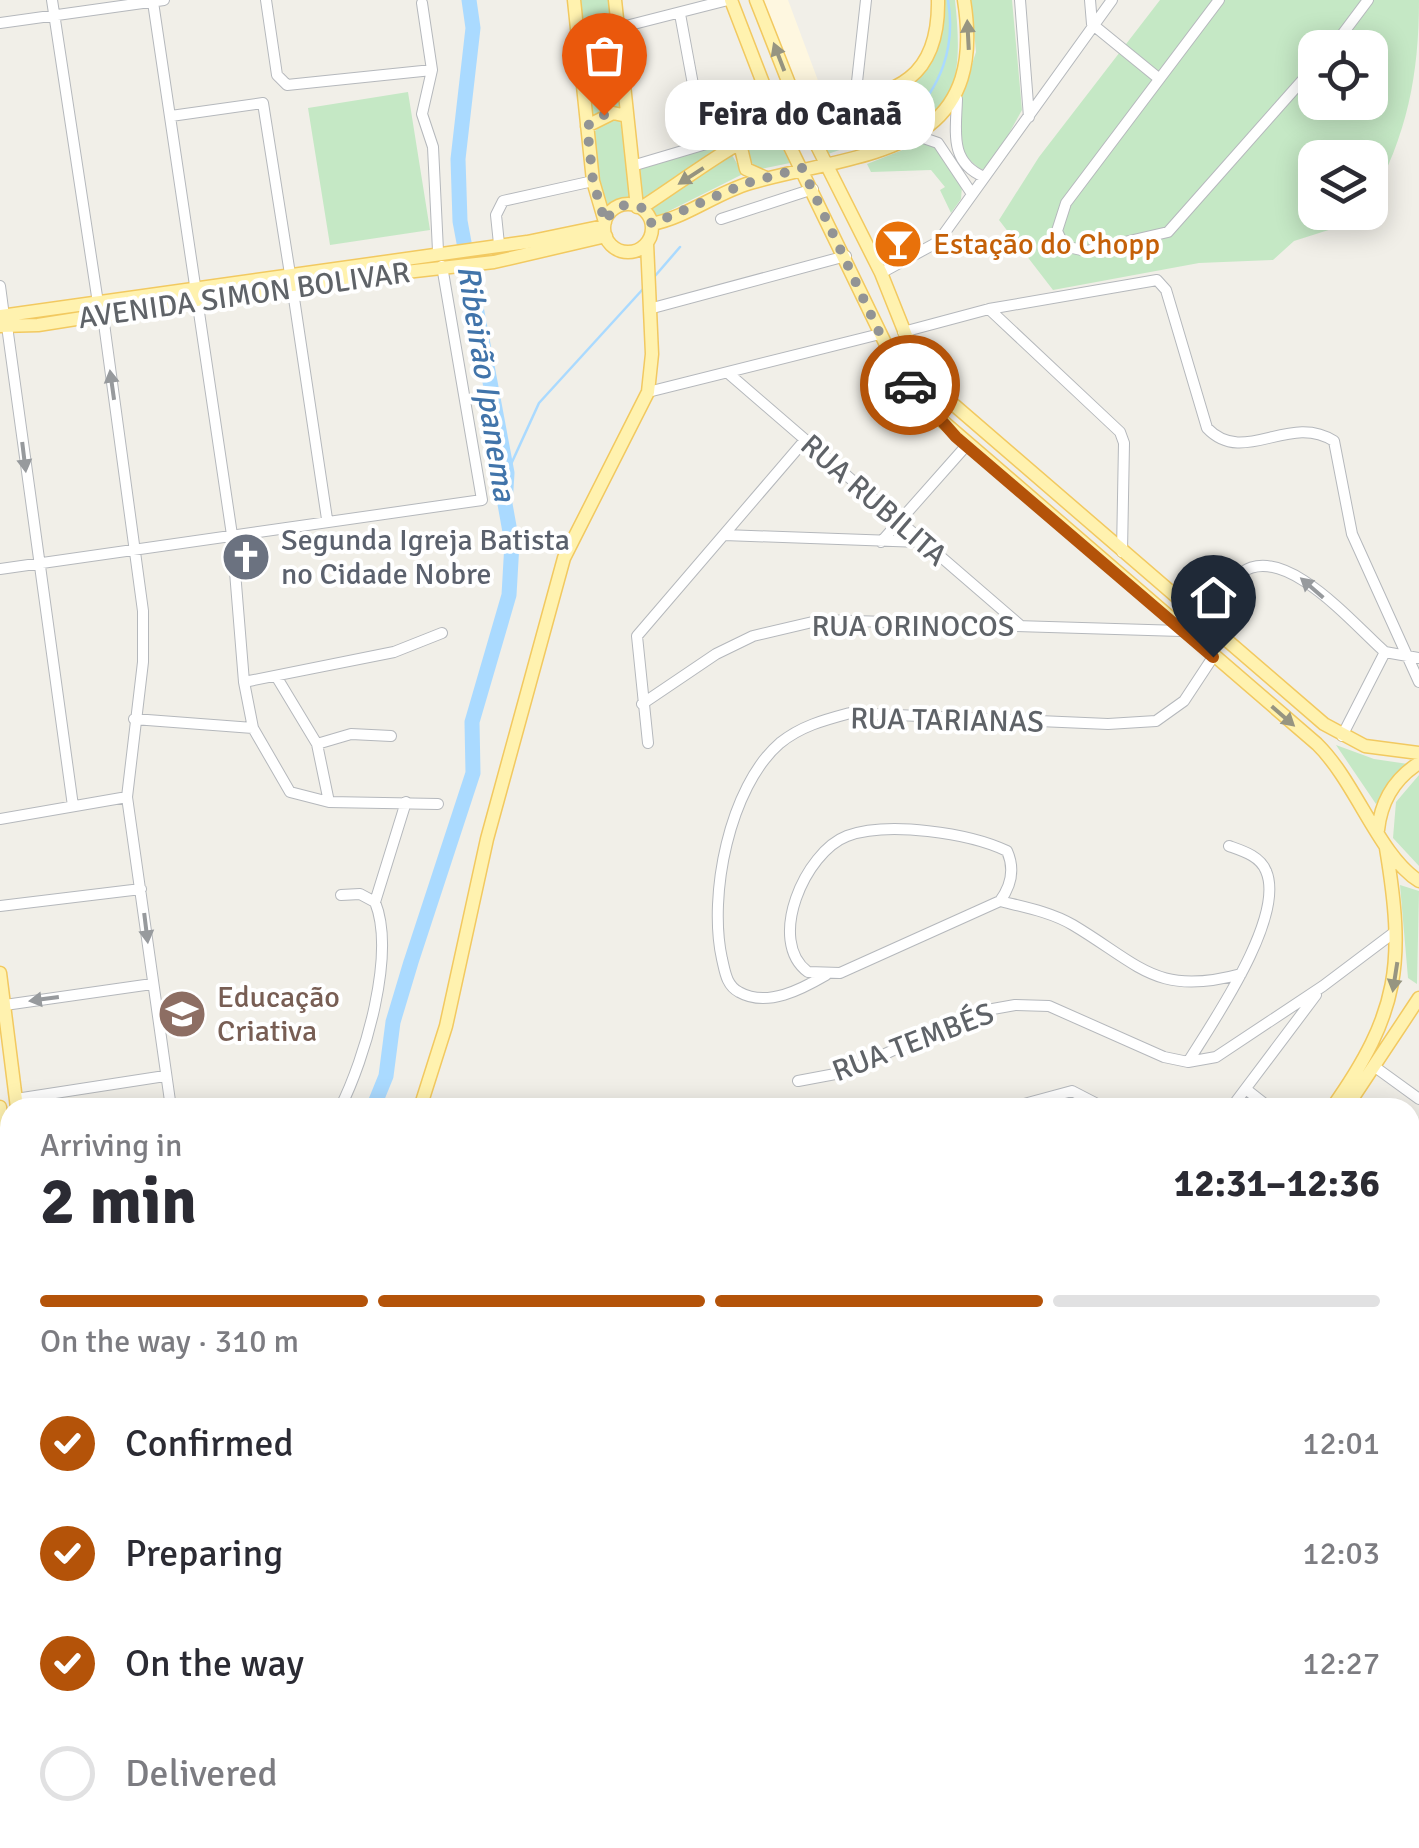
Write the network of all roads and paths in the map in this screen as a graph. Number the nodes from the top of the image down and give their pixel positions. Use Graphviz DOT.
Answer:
graph roads {
  1 [pos="52,0"];
  2 [pos="266,0"];
  3 [pos="574,0"];
  4 [pos="616,0"];
  5 [pos="729,0"];
  6 [pos="756,0"];
  7 [pos="866,0"];
  8 [pos="938,0"];
  9 [pos="964,0"];
  10 [pos="1020,0"];
  11 [pos="1090,0"];
  12 [pos="1112,0"];
  13 [pos="1219,0"];
  14 [pos="1368,0"];
  15 [pos="159,1"];
  16 [pos="422,3"];
  17 [pos="680,14"];
  18 [pos="53,16"];
  19 [pos="0,23"];
  20 [pos="1092,24"];
  21 [pos="618,28"];
  22 [pos="1346,30"];
  23 [pos="578,35"];
  24 [pos="432,70"];
  25 [pos="1158,77"];
  26 [pos="1298,85"];
  27 [pos="957,99"];
  28 [pos="855,100"];
  29 [pos="801,114"];
  30 [pos="171,116"];
  31 [pos="627,116"];
  32 [pos="1030,118"];
  33 [pos="778,122"];
  34 [pos="587,126"];
  35 [pos="916,135"];
  36 [pos="704,144"];
  37 [pos="740,144"];
  38 [pos="872,150"];
  39 [pos="825,162"];
  40 [pos="632,166"];
  41 [pos="802,168"];
  42 [pos="984,176"];
  43 [pos="771,177"];
  44 [pos="593,181"];
  45 [pos="813,189"];
  46 [pos="972,194"];
  47 [pos="640,207"];
  48 [pos="721,219"];
  49 [pos="652,224"];
  50 [pos="605,228"];
  51 [pos="647,243"];
  52 [pos="495,244"];
  53 [pos="442,250"];
  54 [pos="846,256"];
  55 [pos="447,265"];
  56 [pos="881,274"];
  57 [pos="291,280"];
  58 [pos="0,286"];
  59 [pos="198,294"];
  60 [pos="100,309"];
  61 [pos="649,309"];
  62 [pos="989,309"];
  63 [pos="3,321"];
  64 [pos="903,332"];
  65 [pos="880,334"];
  66 [pos="728,373"];
  67 [pos="648,392"];
  68 [pos="806,440"];
  69 [pos="966,446"];
  70 [pos="327,519"];
  71 [pos="902,523"];
  72 [pos="232,535"];
  73 [pos="724,535"];
  74 [pos="881,542"];
  75 [pos="921,542"];
  76 [pos="136,550"];
  77 [pos="1122,552"];
  78 [pos="38,564"];
  79 [pos="0,569"];
  80 [pos="1202,620"];
  81 [pos="1022,626"];
  82 [pos="1181,631"];
  83 [pos="442,633"];
  84 [pos="1386,652"];
  85 [pos="1213,657"];
  86 [pos="1414,657"];
  87 [pos="276,676"];
  88 [pos="244,682"];
  89 [pos="1419,682"];
  90 [pos="642,704"];
  91 [pos="134,719"];
  92 [pos="253,728"];
  93 [pos="391,736"];
  94 [pos="1342,736"];
  95 [pos="648,742"];
  96 [pos="317,744"];
  97 [pos="1419,753"];
  98 [pos="1419,763"];
  99 [pos="127,797"];
  100 [pos="329,802"];
  101 [pos="406,802"];
  102 [pos="438,804"];
  103 [pos="73,806"];
  104 [pos="0,819"];
  105 [pos="1378,830"];
  106 [pos="1386,845"];
  107 [pos="1229,846"];
  108 [pos="1419,882"];
  109 [pos="141,889"];
  110 [pos="341,895"];
  111 [pos="1000,901"];
  112 [pos="375,902"];
  113 [pos="0,906"];
  114 [pos="1396,931"];
  115 [pos="0,974"];
  116 [pos="1241,974"];
  117 [pos="826,975"];
  118 [pos="152,984"];
  119 [pos="1323,986"];
  120 [pos="1419,998"];
  121 [pos="5,1005"];
  122 [pos="1188,1062"];
  123 [pos="1375,1068"];
  124 [pos="165,1076"];
  125 [pos="798,1081"];
  126 [pos="1247,1090"];
  127 [pos="16,1098"];
  128 [pos="44,1098"];
  129 [pos="169,1098"];
  130 [pos="344,1098"];
  131 [pos="423,1098"];
  132 [pos="1048,1098"];
  133 [pos="1084,1098"];
  134 [pos="1240,1098"];
  135 [pos="1257,1098"];
  136 [pos="1338,1098"];
  137 [pos="1353,1098"];
  138 [pos="1416,1098"];
  1 -- 18 [label="street"];
  2 -- 24 [label="street"];
  3 -- 23 [label="main road"];
  4 -- 21 [label="main road"];
  5 -- 17 [label="street"];
  5 -- 33 [label="main road"];
  29 -- 6 [label="main road, one-way"];
  7 -- 28 [label="street"];
  8 -- 28 [label="main road"];
  27 -- 9 [label="main road, one-way"];
  10 -- 32 [label="street"];
  11 -- 20 [label="street"];
  12 -- 20 [label="street"];
  13 -- 25 [label="street"];
  14 -- 22 [label="street"];
  15 -- 18 [label="street"];
  15 -- 30 [label="street"];
  16 -- 24 [label="street"];
  17 -- 21 [label="street"];
  17 -- 36 [label="street"];
  18 -- 19 [label="street"];
  18 -- 60 [label="street"];
  20 -- 25 [label="street"];
  20 -- 32 [label="street"];
  21 -- 23 [label="main road"];
  21 -- 31 [label="main road"];
  23 -- 34 [label="main road"];
  24 -- 53 [label="street"];
  25 -- 26 [label="street"];
  27 -- 35 [label="main road"];
  27 -- 42 [label="street"];
  28 -- 29 [label="main road"];
  28 -- 38 [label="main road"];
  29 -- 33 [label="main road"];
  29 -- 39 [label="main road"];
  30 -- 57 [label="street"];
  30 -- 59 [label="street"];
  31 -- 34 [label="main road"];
  31 -- 40 [label="main road"];
  32 -- 42 [label="street"];
  33 -- 36 [label="street"];
  33 -- 37 [label="main road"];
  33 -- 41 [label="main road"];
  34 -- 44 [label="main road"];
  35 -- 38 [label="main road"];
  35 -- 46 [label="street"];
  36 -- 40 [label="street"];
  37 -- 43 [label="main road"];
  37 -- 47 [label="main road, one-way"];
  38 -- 39 [label="main road"];
  39 -- 41 [label="main road"];
  39 -- 56 [label="main road"];
  40 -- 47 [label="main road"];
  41 -- 43 [label="main road"];
  41 -- 45 [label="main road"];
  42 -- 46 [label="street"];
  43 -- 49 [label="main road"];
  44 -- 50 [label="main road"];
  44 -- 52 [label="street"];
  45 -- 48 [label="street"];
  45 -- 54 [label="main road"];
  46 -- 56 [label="street"];
  47 -- 49 [label="main road"];
  47 -- 50 [label="main road"];
  49 -- 51 [label="main road"];
  50 -- 51 [label="main road"];
  50 -- 52 [label="main road, AVENIDA SIMON BOLIVAR"];
  50 -- 55 [label="main road, AVENIDA SIMON BOLIVAR"];
  51 -- 61 [label="main road"];
  52 -- 53 [label="main road, AVENIDA SIMON BOLIVAR"];
  53 -- 57 [label="main road, AVENIDA SIMON BOLIVAR"];
  54 -- 61 [label="street"];
  54 -- 65 [label="main road"];
  55 -- 57 [label="main road, AVENIDA SIMON BOLIVAR"];
  55 -- 70 [label="street"];
  56 -- 64 [label="main road"];
  57 -- 59 [label="main road, AVENIDA SIMON BOLIVAR"];
  57 -- 70 [label="street"];
  58 -- 63 [label="street"];
  59 -- 60 [label="main road, AVENIDA SIMON BOLIVAR"];
  59 -- 72 [label="street"];
  60 -- 63 [label="main road, AVENIDA SIMON BOLIVAR"];
  76 -- 60 [label="street, one-way"];
  61 -- 67 [label="main road"];
  62 -- 64 [label="street"];
  62 -- 77 [label="street"];
  62 -- 86 [label="street"];
  63 -- 78 [label="street, one-way"];
  64 -- 77 [label="main road"];
  65 -- 66 [label="street"];
  65 -- 69 [label="main road"];
  66 -- 67 [label="street"];
  66 -- 68 [label="street, RUA RUBILITA"];
  67 -- 131 [label="main road"];
  68 -- 71 [label="street, RUA RUBILITA"];
  68 -- 73 [label="street"];
  69 -- 71 [label="street"];
  69 -- 82 [label="main road"];
  70 -- 72 [label="street"];
  71 -- 74 [label="street"];
  71 -- 75 [label="street, RUA RUBILITA"];
  72 -- 76 [label="street"];
  72 -- 88 [label="street"];
  73 -- 74 [label="street"];
  73 -- 90 [label="street"];
  74 -- 75 [label="street"];
  75 -- 81 [label="street, RUA RUBILITA"];
  76 -- 78 [label="street"];
  76 -- 91 [label="street"];
  77 -- 80 [label="main road"];
  78 -- 79 [label="street"];
  78 -- 103 [label="street"];
  80 -- 82 [label="street, RUA ORINOCOS"];
  84 -- 80 [label="street, one-way"];
  80 -- 94 [label="main road"];
  81 -- 82 [label="street, RUA ORINOCOS"];
  81 -- 90 [label="street, RUA ORINOCOS"];
  82 -- 85 [label="main road"];
  83 -- 87 [label="street"];
  84 -- 86 [label="street"];
  84 -- 94 [label="street"];
  85 -- 105 [label="main road, one-way"];
  85 -- 117 [label="street, RUA TARIANAS"];
  86 -- 89 [label="street"];
  87 -- 88 [label="street"];
  87 -- 96 [label="street"];
  88 -- 92 [label="street"];
  90 -- 95 [label="street"];
  91 -- 92 [label="street"];
  91 -- 99 [label="street"];
  92 -- 100 [label="street"];
  93 -- 96 [label="street"];
  94 -- 97 [label="main road"];
  96 -- 100 [label="street"];
  98 -- 105 [label="main road"];
  99 -- 103 [label="street"];
  99 -- 109 [label="street"];
  100 -- 101 [label="street"];
  101 -- 102 [label="street"];
  101 -- 112 [label="street"];
  103 -- 104 [label="street"];
  105 -- 106 [label="main road"];
  106 -- 108 [label="main road"];
  106 -- 114 [label="main road"];
  107 -- 116 [label="street"];
  109 -- 113 [label="street"];
  109 -- 118 [label="street, one-way"];
  110 -- 112 [label="street"];
  111 -- 116 [label="street"];
  111 -- 117 [label="street, RUA TARIANAS"];
  111 -- 117 [label="street"];
  112 -- 130 [label="street"];
  114 -- 119 [label="street"];
  114 -- 136 [label="main road, one-way"];
  115 -- 121 [label="main road"];
  116 -- 122 [label="street"];
  118 -- 121 [label="street, one-way"];
  118 -- 124 [label="street"];
  119 -- 122 [label="street"];
  119 -- 126 [label="street"];
  120 -- 123 [label="main road"];
  121 -- 127 [label="main road"];
  122 -- 125 [label="street, RUA TEMBÉS"];
  123 -- 137 [label="main road"];
  123 -- 138 [label="street"];
  124 -- 128 [label="street"];
  124 -- 129 [label="street"];
  126 -- 134 [label="street"];
  126 -- 135 [label="street"];
  132 -- 133 [label="street"];
}
